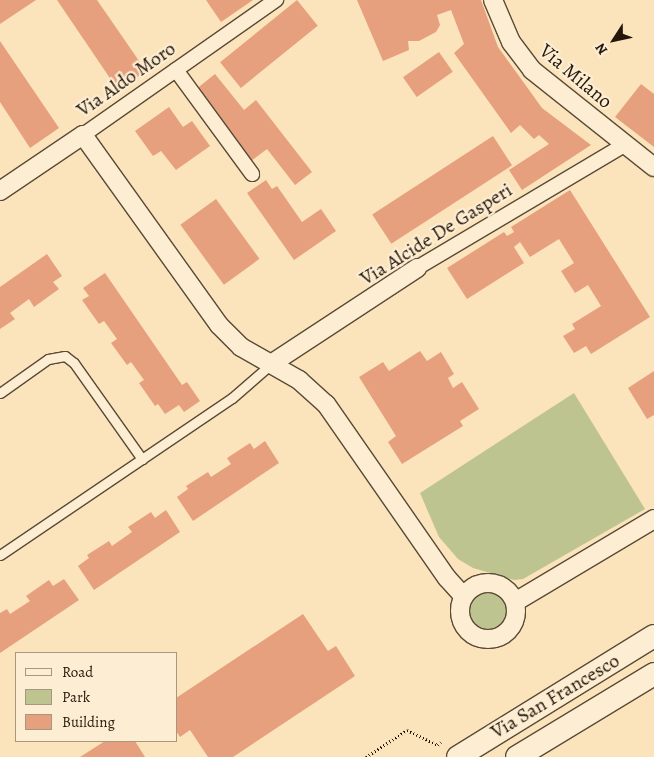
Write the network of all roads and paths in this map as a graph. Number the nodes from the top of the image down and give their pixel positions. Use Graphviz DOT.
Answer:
graph roads {
  1 [pos="276,0"];
  2 [pos="493,0"];
  3 [pos="176,70"];
  4 [pos="82,135"];
  5 [pos="626,144"];
  6 [pos="654,167"];
  7 [pos="252,174"];
  8 [pos="0,191"];
  9 [pos="417,268"];
  10 [pos="271,364"];
  11 [pos="0,393"];
  12 [pos="142,459"];
  13 [pos="654,519"];
  14 [pos="0,555"];
  15 [pos="463,596"];
  16 [pos="515,602"];
  17 [pos="654,636"];
  18 [pos="654,674"];
  19 [pos="407,730"];
  20 [pos="366,757"];
  21 [pos="458,757"];
  22 [pos="517,757"];
  1 -- 3 [label="street, Via Aldo Moro"];
  2 -- 5 [label="street, Via Milano"];
  3 -- 4 [label="street, Via Aldo Moro"];
  3 -- 7 [label="street"];
  4 -- 8 [label="street, Via Aldo Moro"];
  4 -- 10 [label="street"];
  5 -- 6 [label="street, Via Milano"];
  5 -- 9 [label="street, Via Alcide De Gasperi"];
  9 -- 10 [label="street, Via Alcide De Gasperi"];
  10 -- 12 [label="lane"];
  10 -- 15 [label="street"];
  11 -- 12 [label="lane"];
  12 -- 14 [label="lane"];
  13 -- 16 [label="street"];
  15 -- 16 [label="street"];
  15 -- 16 [label="street"];
  17 -- 21 [label="street, Via San Francesco"];
  18 -- 22 [label="street, Via San Francesco"];
  19 -- 20 [label="path"];
}
